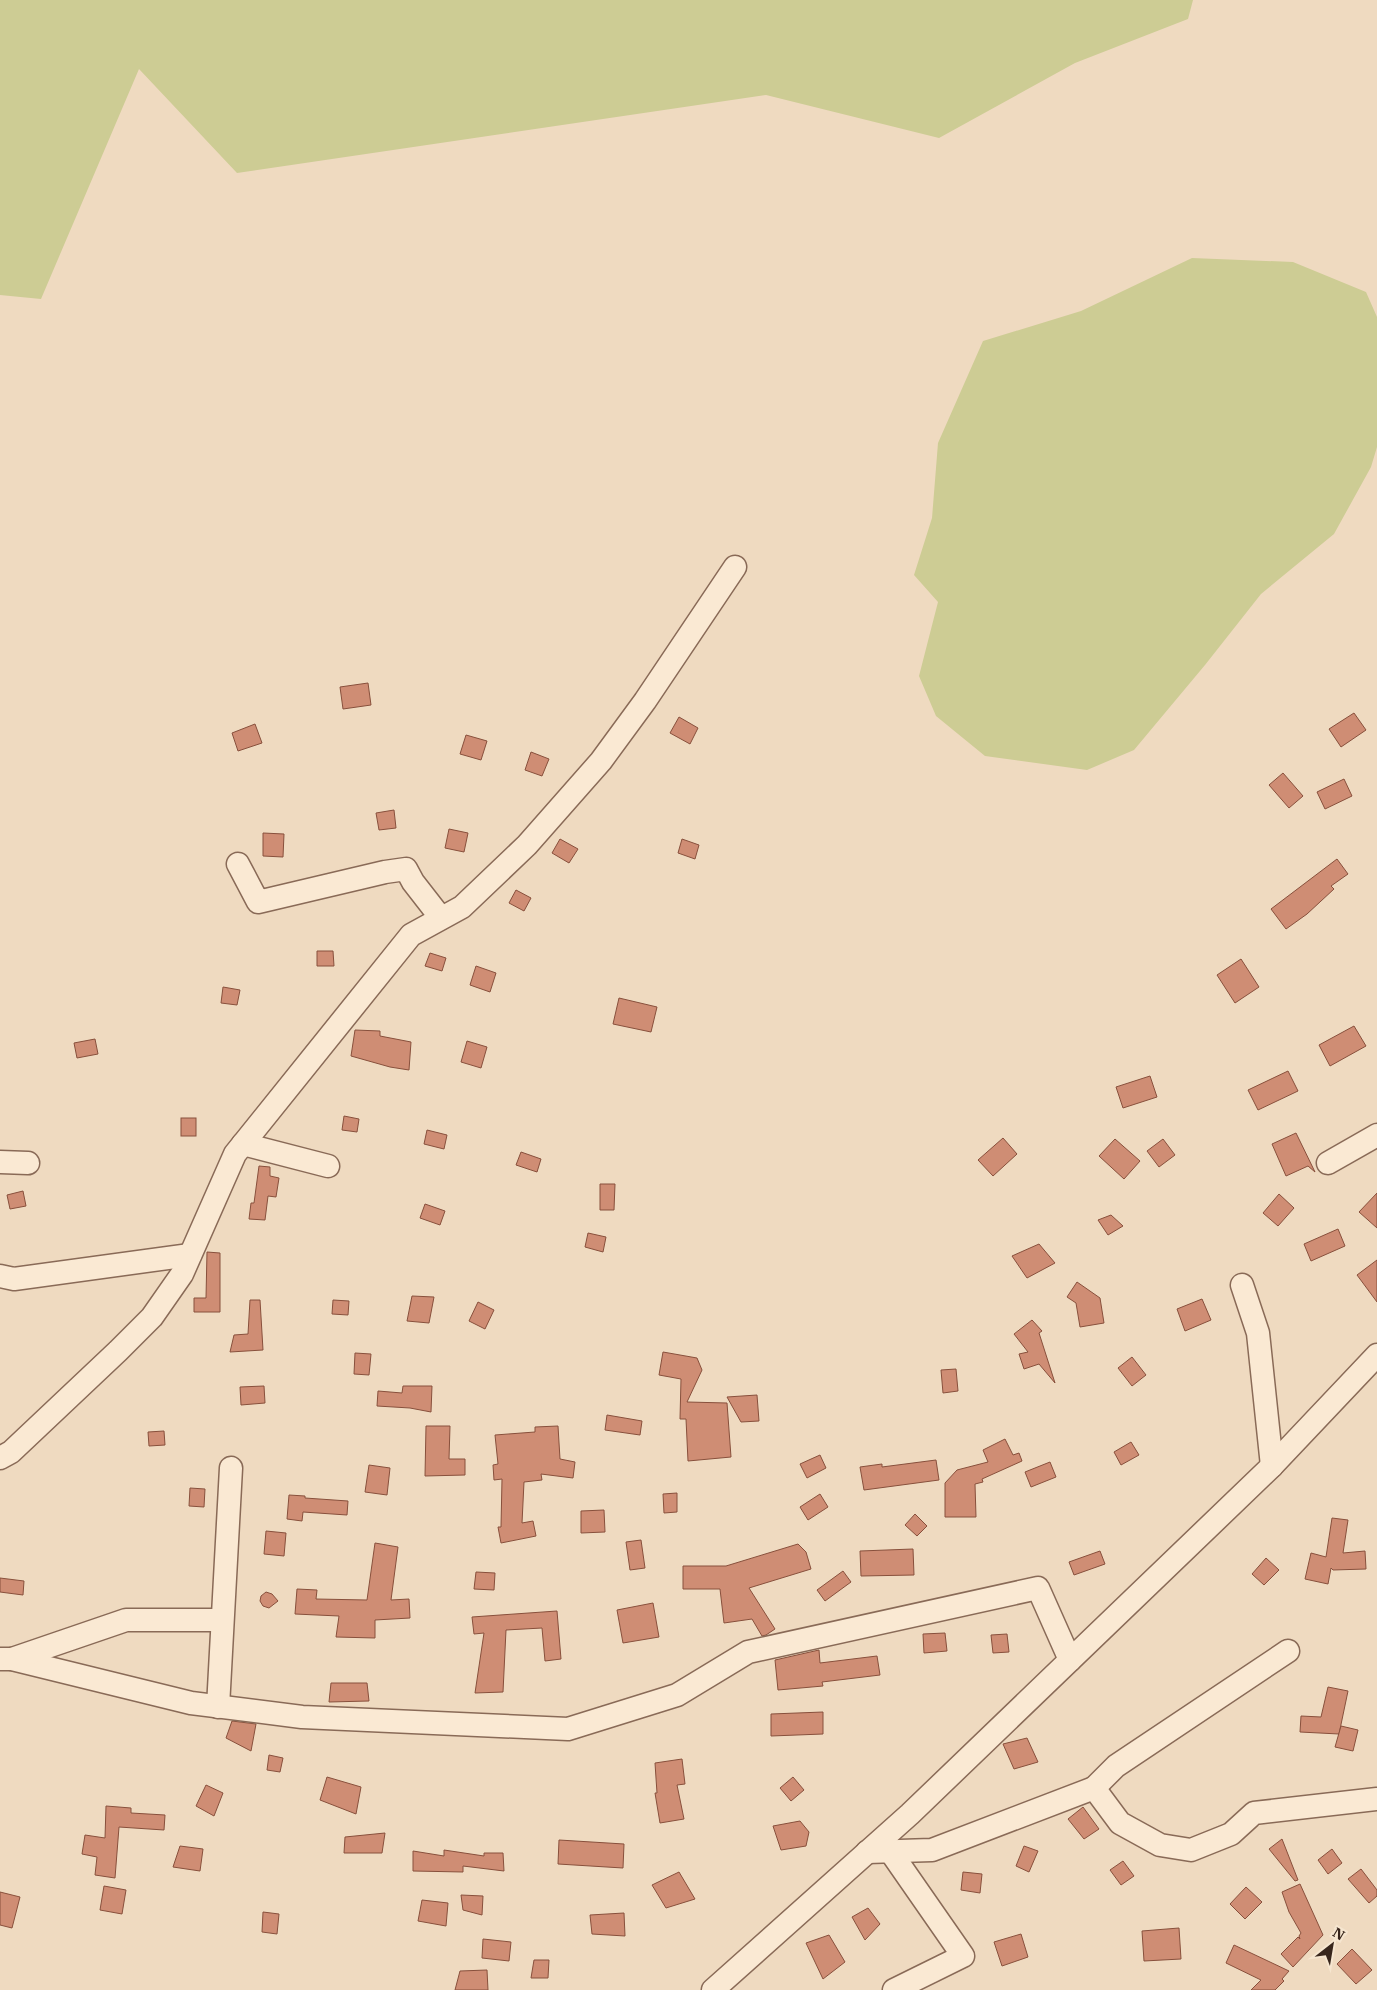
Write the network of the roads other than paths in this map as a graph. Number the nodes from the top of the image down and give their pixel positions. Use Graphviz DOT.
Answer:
graph roads {
  1 [pos="735,567"];
  2 [pos="238,864"];
  3 [pos="441,918"];
  4 [pos="1377,1135"];
  5 [pos="243,1144"];
  6 [pos="0,1162"];
  7 [pos="28,1163"];
  8 [pos="1328,1163"];
  9 [pos="328,1166"];
  10 [pos="190,1255"];
  11 [pos="0,1276"];
  12 [pos="1242,1285"];
  13 [pos="1377,1355"];
  14 [pos="0,1458"];
  15 [pos="1272,1466"];
  16 [pos="231,1468"];
  17 [pos="222,1620"];
  18 [pos="1288,1652"];
  19 [pos="6,1659"];
  20 [pos="1070,1660"];
  21 [pos="218,1707"];
  22 [pos="1094,1788"];
  23 [pos="1377,1799"];
  24 [pos="890,1851"];
  25 [pos="867,1852"];
  26 [pos="713,1990"];
  27 [pos="894,1990"];
  1 -- 3 [label="street"];
  2 -- 3 [label="street"];
  3 -- 5 [label="street"];
  4 -- 8 [label="street"];
  5 -- 9 [label="street"];
  5 -- 10 [label="street"];
  6 -- 7 [label="street"];
  10 -- 11 [label="street"];
  10 -- 14 [label="street"];
  12 -- 15 [label="street"];
  13 -- 15 [label="street"];
  15 -- 20 [label="street"];
  16 -- 17 [label="street"];
  17 -- 19 [label="street"];
  17 -- 21 [label="street"];
  18 -- 22 [label="street"];
  19 -- 21 [label="street"];
  20 -- 21 [label="street"];
  20 -- 25 [label="street"];
  22 -- 23 [label="street"];
  22 -- 24 [label="street"];
  24 -- 25 [label="street"];
  24 -- 27 [label="street"];
  25 -- 26 [label="street"];
}
